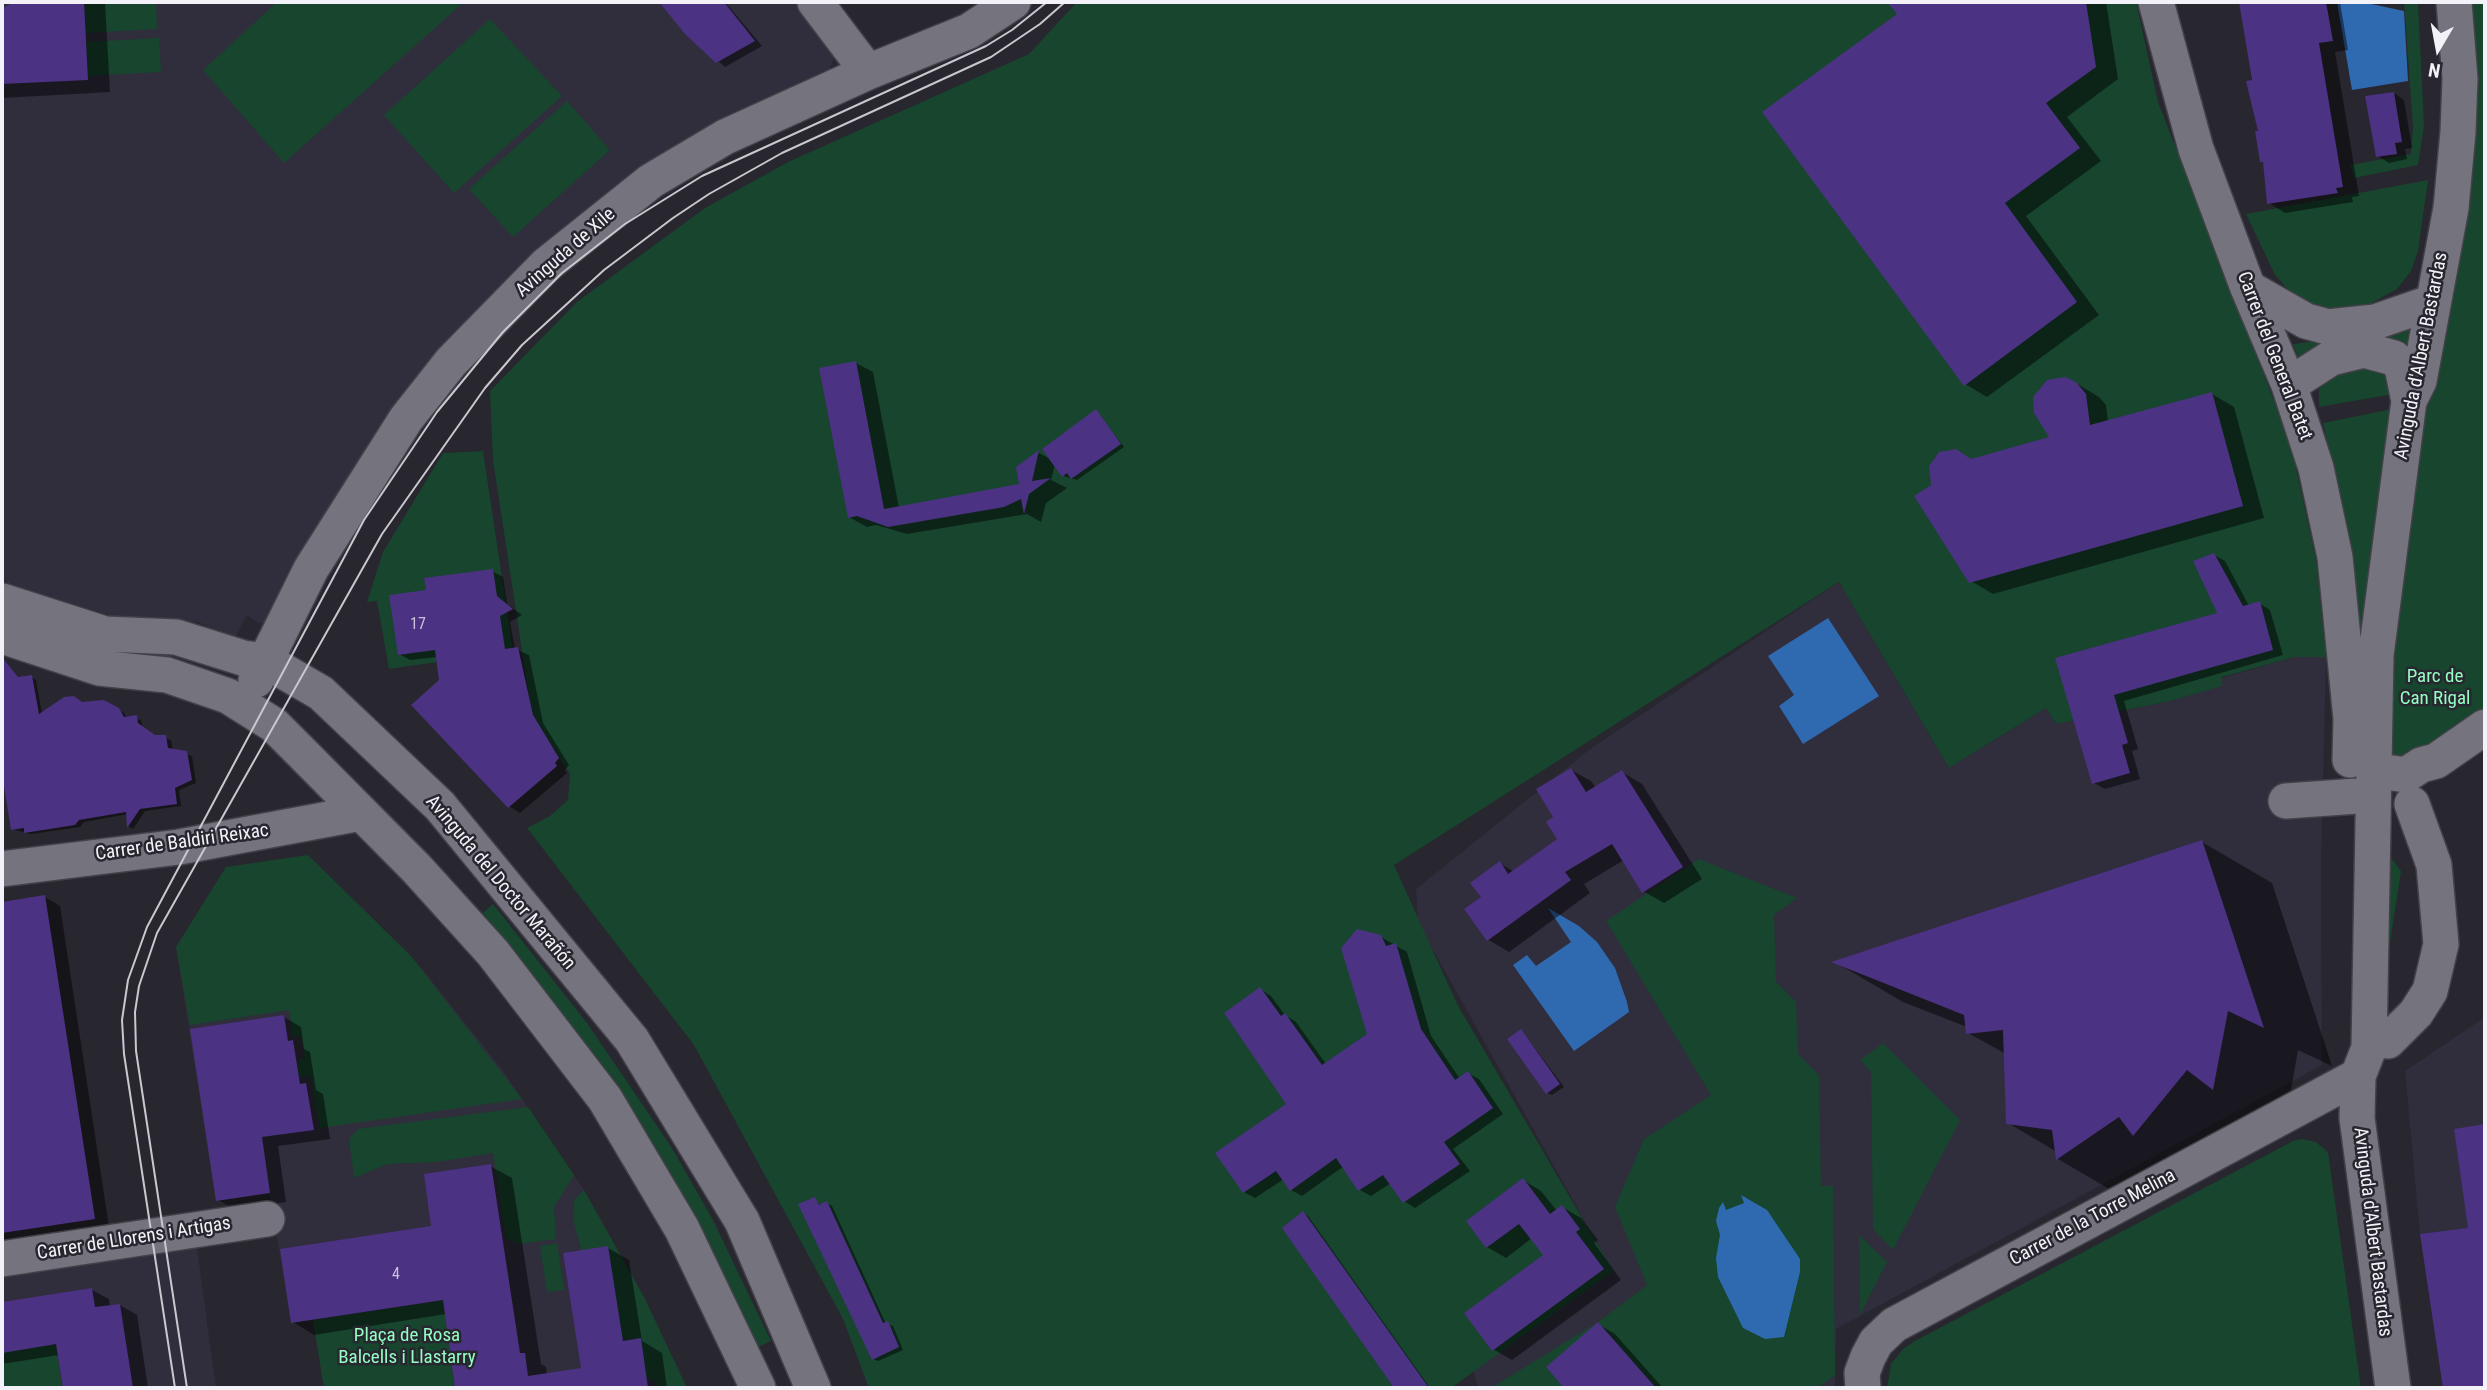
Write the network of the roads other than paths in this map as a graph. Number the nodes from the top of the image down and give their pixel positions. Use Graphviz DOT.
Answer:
graph roads {
  1 [pos="815,2"];
  2 [pos="1013,2"];
  3 [pos="2156,2"];
  4 [pos="2454,2"];
  5 [pos="868,72"];
  6 [pos="2248,288"];
  7 [pos="2433,302"];
  8 [pos="2289,386"];
  9 [pos="2409,401"];
  10 [pos="2,601"];
  11 [pos="2,636"];
  12 [pos="266,661"];
  13 [pos="245,704"];
  14 [pos="2351,719"];
  15 [pos="2485,727"];
  16 [pos="2436,761"];
  17 [pos="2365,785"];
  18 [pos="2286,801"];
  19 [pos="2412,804"];
  20 [pos="361,813"];
  21 [pos="2371,829"];
  22 [pos="2,869"];
  23 [pos="2388,1041"];
  24 [pos="2358,1076"];
  25 [pos="267,1219"];
  26 [pos="2,1259"];
  27 [pos="758,1388"];
  28 [pos="813,1388"];
  29 [pos="1863,1388"];
  30 [pos="2393,1388"];
  1 -- 5 [label="street"];
  2 -- 5 [label="street, Avinguda de Xile"];
  3 -- 6 [label="street, Carrer del General Batet"];
  4 -- 7 [label="street, Avinguda d'Albert Bastardas"];
  5 -- 12 [label="street, Avinguda de Xile"];
  6 -- 7 [label="street"];
  6 -- 8 [label="street, Carrer del General Batet"];
  7 -- 9 [label="street, Avinguda d'Albert Bastardas"];
  8 -- 9 [label="street"];
  8 -- 14 [label="street, Carrer del General Batet"];
  9 -- 17 [label="street, Avinguda d'Albert Bastardas"];
  10 -- 12 [label="street, Avinguda del Doctor Marañón"];
  11 -- 13 [label="street"];
  12 -- 13 [label="street, Avinguda de Xile"];
  12 -- 28 [label="street, Avinguda del Doctor Marañón"];
  13 -- 20 [label="street"];
  14 -- 17 [label="street, Avinguda d'Albert Bastardas"];
  15 -- 16 [label="street"];
  16 -- 17 [label="street"];
  16 -- 21 [label="street"];
  17 -- 18 [label="street"];
  17 -- 21 [label="street, Avinguda d'Albert Bastardas"];
  17 -- 24 [label="street, Avinguda d'Albert Bastardas"];
  19 -- 23 [label="street"];
  20 -- 22 [label="street, Carrer de Baldiri Reixac"];
  20 -- 27 [label="street"];
  21 -- 24 [label="street, Avinguda d'Albert Bastardas"];
  24 -- 29 [label="street, Carrer de la Torre Melina"];
  24 -- 30 [label="street, Avinguda d'Albert Bastardas"];
  25 -- 26 [label="street, Carrer de Llorens i Artigas"];
}
